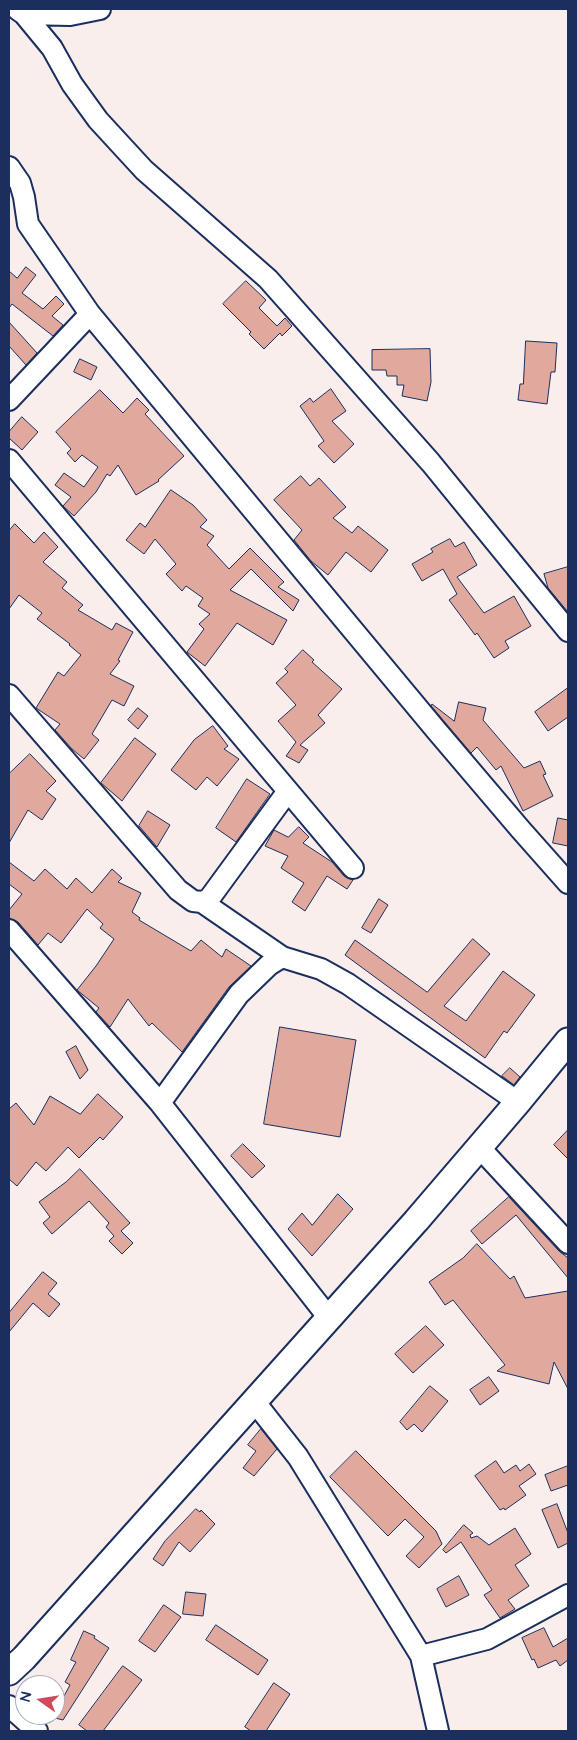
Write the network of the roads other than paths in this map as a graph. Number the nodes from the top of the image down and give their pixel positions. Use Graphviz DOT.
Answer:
graph roads {
  1 [pos="100,9"];
  2 [pos="20,11"];
  3 [pos="9,167"];
  4 [pos="90,314"];
  5 [pos="9,400"];
  6 [pos="9,460"];
  7 [pos="568,631"];
  8 [pos="9,695"];
  9 [pos="288,791"];
  10 [pos="353,868"];
  11 [pos="568,883"];
  12 [pos="202,902"];
  13 [pos="9,930"];
  14 [pos="282,957"];
  15 [pos="568,1041"];
  16 [pos="518,1102"];
  17 [pos="160,1103"];
  18 [pos="479,1146"];
  19 [pos="568,1243"];
  20 [pos="329,1318"];
  21 [pos="254,1401"];
  22 [pos="568,1595"];
  23 [pos="421,1656"];
  24 [pos="9,1672"];
  25 [pos="9,1706"];
  26 [pos="37,1731"];
  27 [pos="438,1731"];
  1 -- 2 [label="street"];
  2 -- 7 [label="street"];
  3 -- 4 [label="street"];
  4 -- 5 [label="street"];
  4 -- 11 [label="street"];
  6 -- 9 [label="street"];
  8 -- 12 [label="street"];
  9 -- 10 [label="street"];
  9 -- 12 [label="street"];
  12 -- 14 [label="street"];
  13 -- 17 [label="street"];
  14 -- 16 [label="street"];
  14 -- 17 [label="street"];
  15 -- 16 [label="main road"];
  16 -- 18 [label="main road"];
  17 -- 20 [label="street"];
  18 -- 19 [label="street"];
  18 -- 20 [label="main road"];
  20 -- 21 [label="main road"];
  21 -- 23 [label="street"];
  21 -- 24 [label="main road"];
  22 -- 23 [label="street"];
  23 -- 27 [label="street"];
  25 -- 26 [label="street"];
}
